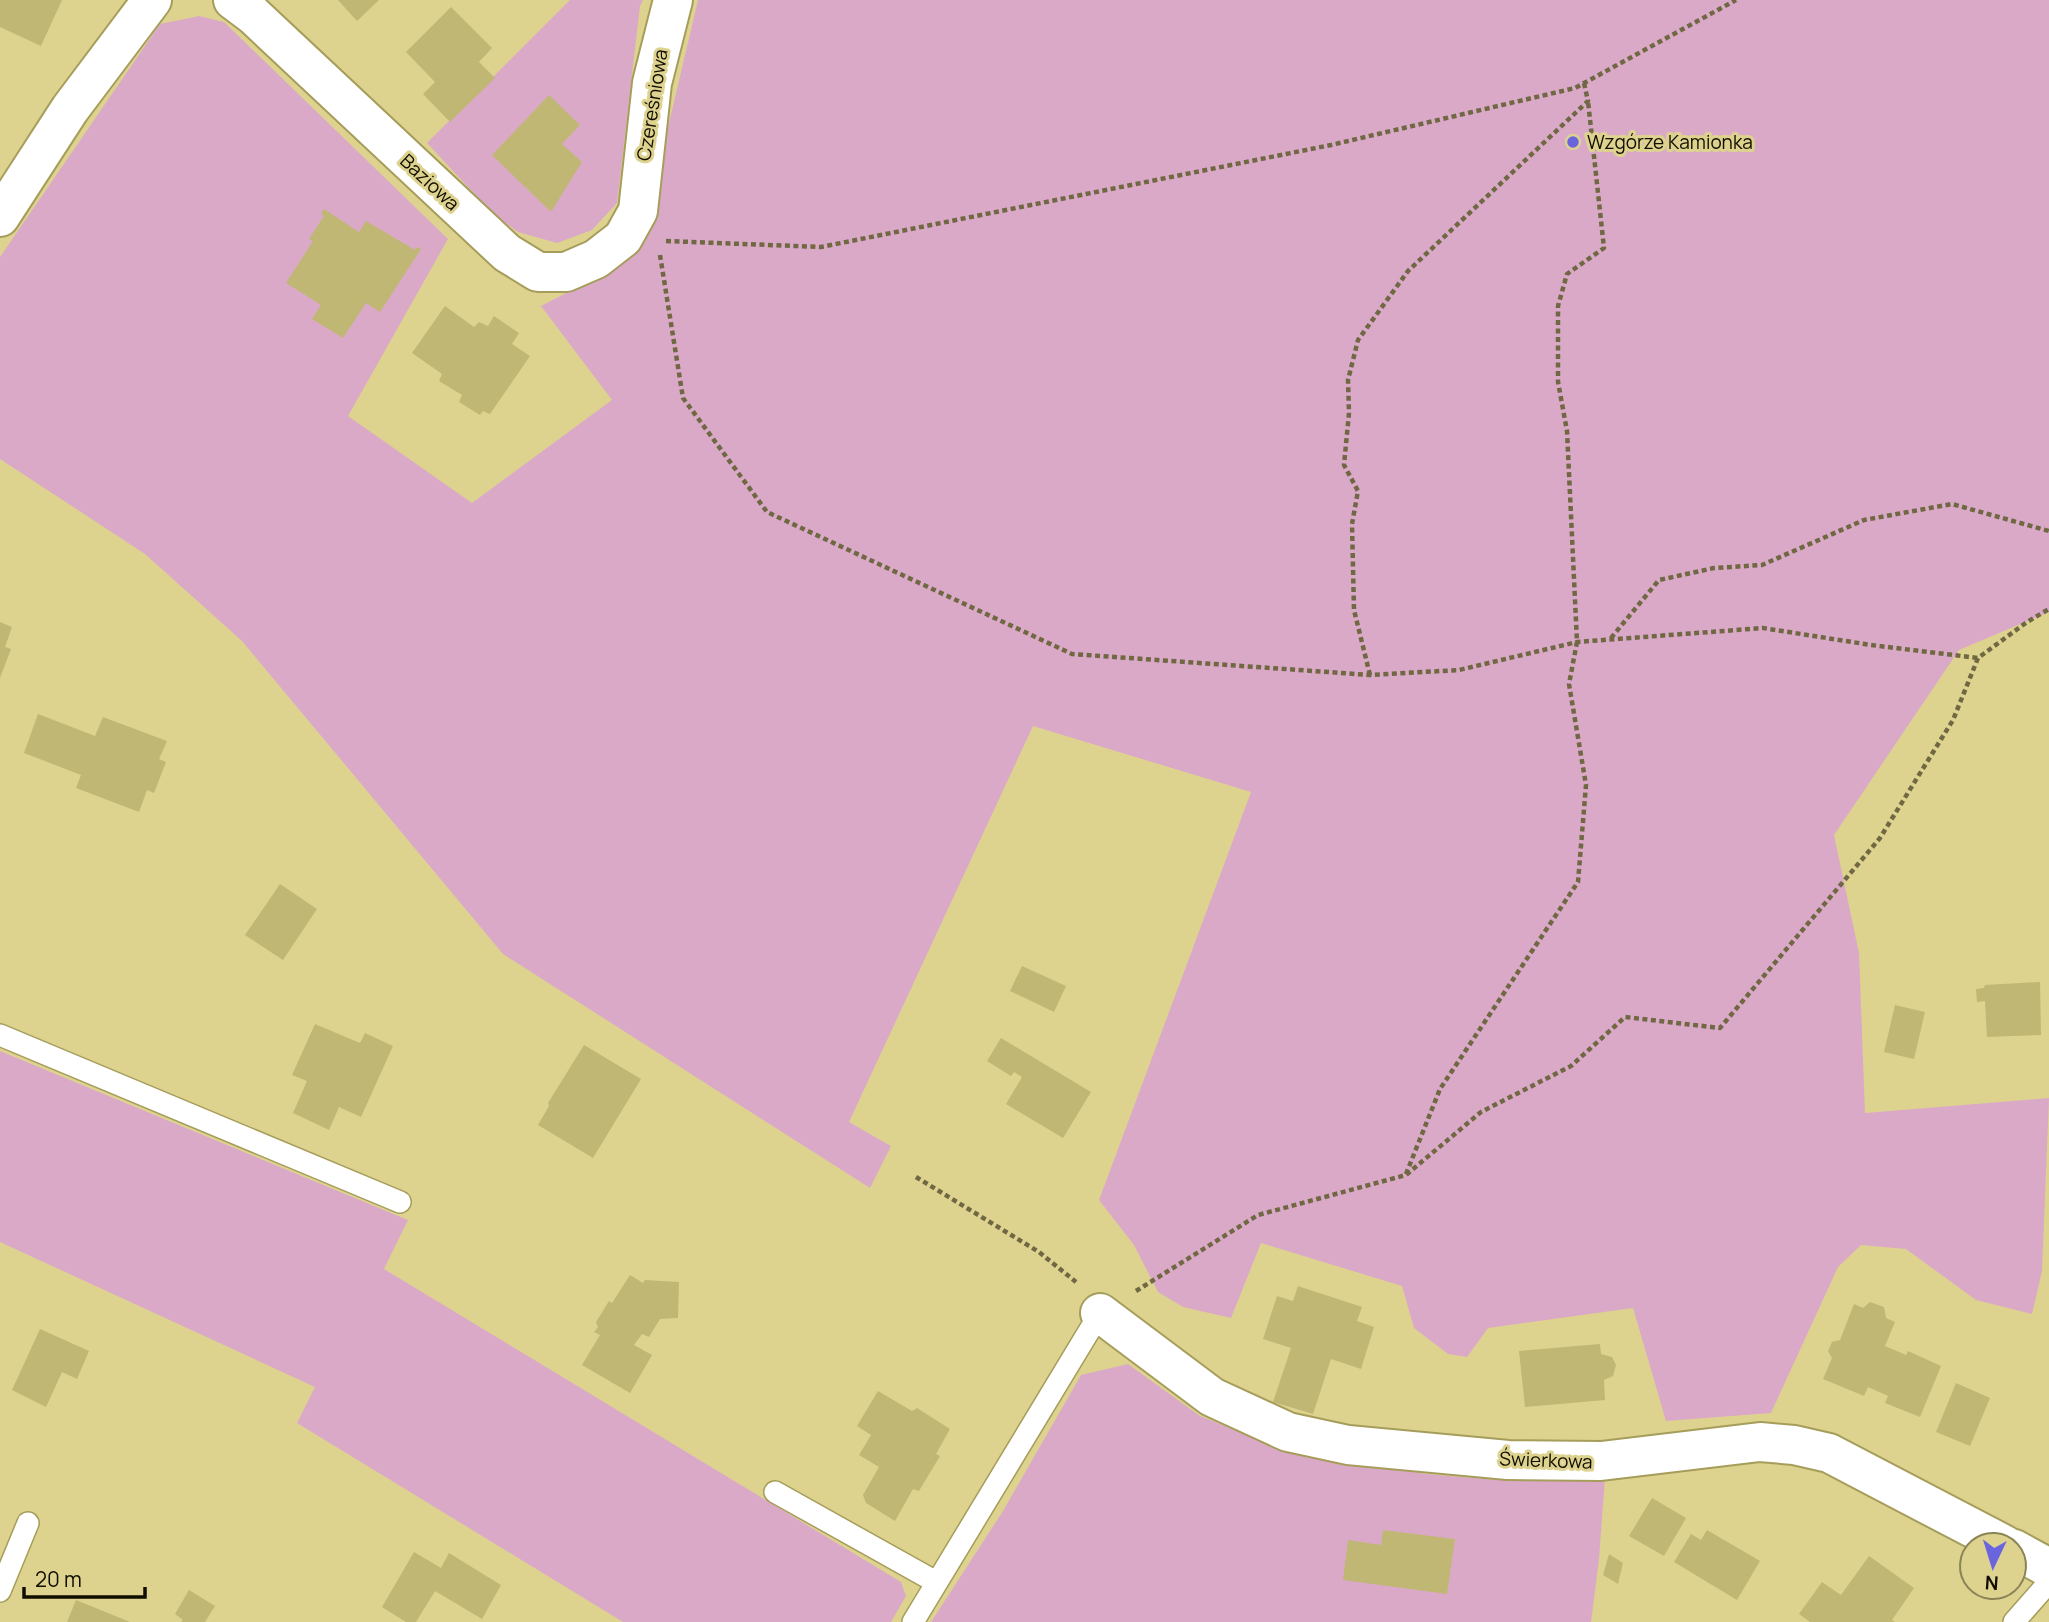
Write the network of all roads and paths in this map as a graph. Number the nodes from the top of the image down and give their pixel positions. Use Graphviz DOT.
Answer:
graph roads {
  1 [pos="152,0"];
  2 [pos="233,0"];
  3 [pos="673,0"];
  4 [pos="1735,0"];
  5 [pos="1584,83"];
  6 [pos="1588,101"];
  7 [pos="0,217"];
  8 [pos="648,226"];
  9 [pos="660,254"];
  10 [pos="2049,531"];
  11 [pos="2049,609"];
  12 [pos="1611,638"];
  13 [pos="1577,642"];
  14 [pos="1978,658"];
  15 [pos="1370,675"];
  16 [pos="0,1035"];
  17 [pos="1406,1175"];
  18 [pos="916,1177"];
  19 [pos="400,1202"];
  20 [pos="1100,1313"];
  21 [pos="775,1492"];
  22 [pos="28,1523"];
  23 [pos="1979,1531"];
  24 [pos="2028,1557"];
  25 [pos="2049,1568"];
  26 [pos="936,1582"];
  27 [pos="2049,1582"];
  28 [pos="0,1591"];
  29 [pos="913,1622"];
  30 [pos="2014,1622"];
  1 -- 7 [label="street"];
  2 -- 8 [label="street, Baziowa"];
  3 -- 8 [label="street, Czereśniowa"];
  4 -- 5 [label="path"];
  5 -- 6 [label="path"];
  5 -- 8 [label="path"];
  6 -- 13 [label="path"];
  6 -- 15 [label="path"];
  9 -- 15 [label="path"];
  10 -- 12 [label="path"];
  11 -- 14 [label="path"];
  12 -- 13 [label="path"];
  12 -- 14 [label="path"];
  13 -- 15 [label="path"];
  13 -- 17 [label="path"];
  14 -- 17 [label="path"];
  16 -- 19 [label="lane"];
  17 -- 20 [label="path"];
  18 -- 20 [label="path"];
  20 -- 23 [label="street, Świerkowa"];
  20 -- 26 [label="lane"];
  21 -- 26 [label="lane"];
  22 -- 28 [label="lane"];
  24 -- 25 [label="street"];
  26 -- 29 [label="lane"];
  27 -- 30 [label="lane"];
}
